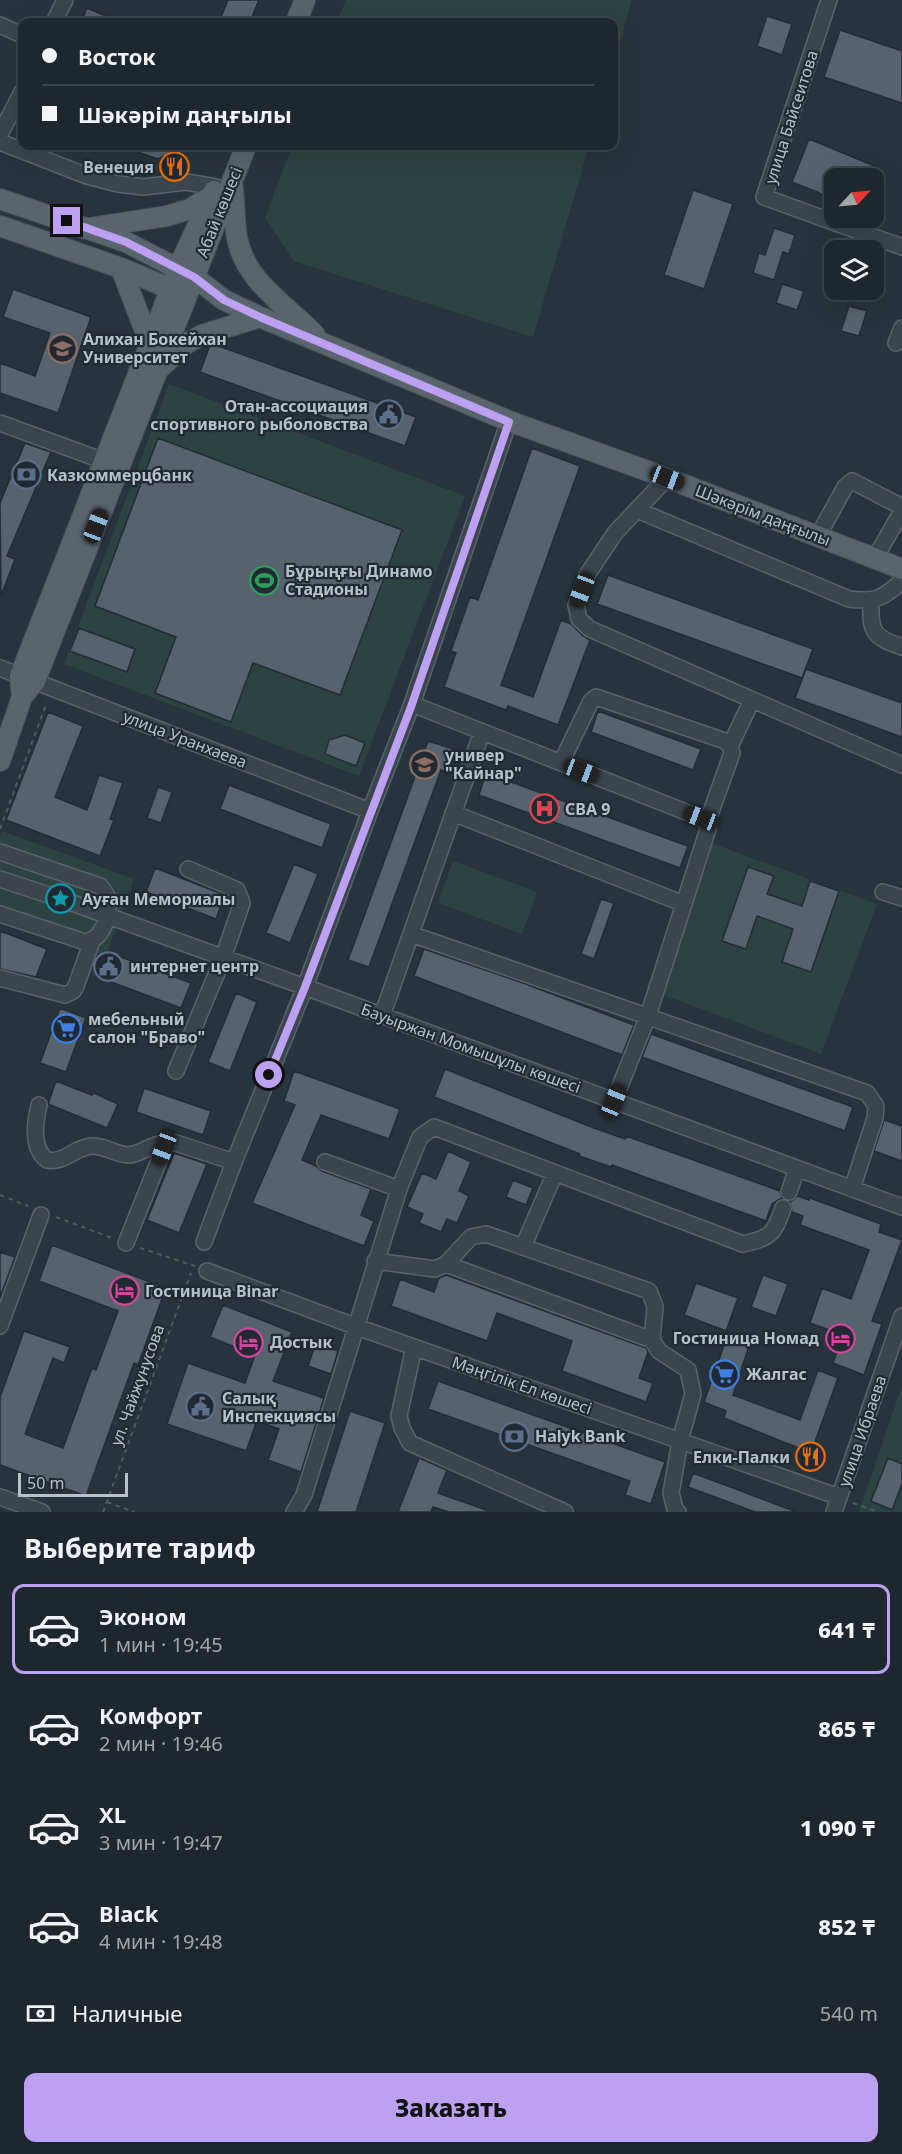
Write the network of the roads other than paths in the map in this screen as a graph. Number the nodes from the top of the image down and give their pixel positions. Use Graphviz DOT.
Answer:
graph roads {
  1 [pos="65,0"];
  2 [pos="292,0"];
  3 [pos="306,0"];
  4 [pos="829,0"];
  5 [pos="56,18"];
  6 [pos="285,18"];
  7 [pos="298,18"];
  8 [pos="0,25"];
  9 [pos="18,34"];
  10 [pos="18,100"];
  11 [pos="0,134"];
  12 [pos="0,142"];
  13 [pos="18,149"];
  14 [pos="20,150"];
  15 [pos="232,150"];
  16 [pos="243,150"];
  17 [pos="220,187"];
  18 [pos="0,200"];
  19 [pos="0,226"];
  20 [pos="89,228"];
  21 [pos="902,247"];
  22 [pos="121,268"];
  23 [pos="186,272"];
  24 [pos="178,292"];
  25 [pos="224,300"];
  26 [pos="260,317"];
  27 [pos="321,341"];
  28 [pos="150,344"];
  29 [pos="156,371"];
  30 [pos="509,422"];
  31 [pos="0,423"];
  32 [pos="104,461"];
  33 [pos="667,478"];
  34 [pos="902,509"];
  35 [pos="637,510"];
  36 [pos="818,536"];
  37 [pos="875,558"];
  38 [pos="902,569"];
  39 [pos="902,581"];
  40 [pos="871,602"];
  41 [pos="902,647"];
  42 [pos="0,668"];
  43 [pos="36,681"];
  44 [pos="752,700"];
  45 [pos="412,704"];
  46 [pos="482,732"];
  47 [pos="730,746"];
  48 [pos="0,761"];
  49 [pos="561,763"];
  50 [pos="902,765"];
  51 [pos="370,811"];
  52 [pos="453,813"];
  53 [pos="704,821"];
  54 [pos="0,852"];
  55 [pos="188,869"];
  56 [pos="0,879"];
  57 [pos="883,892"];
  58 [pos="902,898"];
  59 [pos="684,904"];
  60 [pos="0,914"];
  61 [pos="108,916"];
  62 [pos="411,934"];
  63 [pos="92,941"];
  64 [pos="223,958"];
  65 [pos="0,978"];
  66 [pos="305,987"];
  67 [pos="382,1016"];
  68 [pos="648,1016"];
  69 [pos="176,1071"];
  70 [pos="614,1101"];
  71 [pos="39,1105"];
  72 [pos="169,1142"];
  73 [pos="234,1162"];
  74 [pos="325,1162"];
  75 [pos="796,1168"];
  76 [pos="555,1173"];
  77 [pos="852,1188"];
  78 [pos="399,1189"];
  79 [pos="789,1192"];
  80 [pos="902,1207"];
  81 [pos="783,1208"];
  82 [pos="42,1213"];
  83 [pos="204,1242"];
  84 [pos="126,1243"];
  85 [pos="523,1247"];
  86 [pos="375,1261"];
  87 [pos="446,1264"];
  88 [pos="200,1268"];
  89 [pos="902,1316"];
  90 [pos="0,1326"];
  91 [pos="357,1327"];
  92 [pos="652,1340"];
  93 [pos="414,1347"];
  94 [pos="680,1441"];
  95 [pos="0,1497"];
  96 [pos="837,1505"];
  97 [pos="42,1512"];
  98 [pos="294,1512"];
  99 [pos="565,1512"];
  100 [pos="678,1512"];
  1 -- 5 [label="street"];
  2 -- 6 [label="main road"];
  3 -- 7 [label="main road"];
  4 -- 21 [label="street, улица Байсеитова"];
  8 -- 9 [label="street"];
  10 -- 11 [label="street"];
  12 -- 13 [label="street"];
  14 -- 17 [label="street"];
  15 -- 17 [label="main road, Абай көшесі"];
  16 -- 17 [label="main road, Абай көшесі"];
  17 -- 20 [label="main road"];
  17 -- 23 [label="main road, Абай көшесі"];
  17 -- 27 [label="main road"];
  18 -- 20 [label="main road, Шәкәрім даңғылы"];
  19 -- 22 [label="main road, Шәкәрім даңғылы"];
  20 -- 23 [label="main road, Шәкәрім даңғылы"];
  22 -- 24 [label="main road, Шәкәрім даңғылы"];
  22 -- 28 [label="main road"];
  23 -- 24 [label="main road, Абай көшесі"];
  23 -- 25 [label="main road, Шәкәрім даңғылы"];
  24 -- 25 [label="main road, Шәкәрім даңғылы"];
  24 -- 28 [label="main road, Абай көшесі"];
  24 -- 29 [label="main road, Абай көшесі"];
  25 -- 26 [label="main road, Шәкәрім даңғылы"];
  26 -- 27 [label="main road, Шәкәрім даңғылы"];
  26 -- 29 [label="main road"];
  27 -- 30 [label="main road, Шәкәрім даңғылы"];
  28 -- 32 [label="main road, Абай көшесі"];
  29 -- 43 [label="main road, Абай көшесі"];
  30 -- 33 [label="main road, Шәкәрім даңғылы"];
  30 -- 45 [label="street"];
  31 -- 32 [label="street"];
  32 -- 43 [label="main road, Абай көшесі"];
  33 -- 35 [label="street"];
  33 -- 36 [label="main road, Шәкәрім даңғылы"];
  34 -- 36 [label="street"];
  34 -- 37 [label="street"];
  35 -- 40 [label="street"];
  35 -- 44 [label="street"];
  36 -- 37 [label="main road, Шәкәрім даңғылы"];
  37 -- 38 [label="main road, Шәкәрім даңғылы"];
  39 -- 40 [label="street"];
  40 -- 41 [label="street"];
  42 -- 43 [label="street, улица Уранхаева"];
  43 -- 48 [label="main road"];
  43 -- 51 [label="street, улица Уранхаева"];
  44 -- 47 [label="street"];
  44 -- 50 [label="street"];
  45 -- 46 [label="street"];
  45 -- 51 [label="street"];
  46 -- 49 [label="street"];
  46 -- 52 [label="street"];
  47 -- 49 [label="street"];
  47 -- 53 [label="street"];
  49 -- 53 [label="street"];
  51 -- 66 [label="street"];
  52 -- 59 [label="street"];
  52 -- 62 [label="street"];
  53 -- 59 [label="street"];
  54 -- 61 [label="street"];
  55 -- 64 [label="street"];
  56 -- 61 [label="street, Бауыржан Момышұлы көшесі"];
  57 -- 58 [label="street"];
  59 -- 68 [label="street"];
  60 -- 63 [label="street"];
  61 -- 63 [label="street"];
  61 -- 64 [label="street, Бауыржан Момышұлы көшесі"];
  62 -- 67 [label="street"];
  62 -- 68 [label="street"];
  63 -- 65 [label="street"];
  64 -- 66 [label="street, Бауыржан Момышұлы көшесі"];
  64 -- 69 [label="street"];
  66 -- 67 [label="street, Бауыржан Момышұлы көшесі"];
  66 -- 73 [label="street"];
  67 -- 70 [label="street, Бауыржан Момышұлы көшесі"];
  68 -- 70 [label="street"];
  68 -- 77 [label="street"];
  70 -- 75 [label="street, Бауыржан Момышұлы көшесі"];
  71 -- 72 [label="street"];
  72 -- 73 [label="street"];
  72 -- 84 [label="street"];
  73 -- 83 [label="street"];
  74 -- 78 [label="street"];
  75 -- 77 [label="street, Бауыржан Момышұлы көшесі"];
  75 -- 79 [label="street"];
  76 -- 78 [label="street"];
  76 -- 81 [label="street"];
  76 -- 85 [label="street"];
  77 -- 80 [label="street, Бауыржан Момышұлы көшесі"];
  78 -- 86 [label="street"];
  82 -- 90 [label="street"];
  85 -- 87 [label="street"];
  85 -- 92 [label="street"];
  86 -- 87 [label="street"];
  86 -- 91 [label="street"];
  87 -- 92 [label="street"];
  88 -- 91 [label="street, Мәңгілік Ел көшесі"];
  89 -- 96 [label="street, улица Ибраева"];
  91 -- 93 [label="street, Мәңгілік Ел көшесі"];
  91 -- 98 [label="street"];
  92 -- 94 [label="street"];
  93 -- 94 [label="street, Мәңгілік Ел көшесі"];
  93 -- 99 [label="street"];
  94 -- 96 [label="street, Мәңгілік Ел көшесі"];
  94 -- 100 [label="street"];
  95 -- 97 [label="street"];
}
